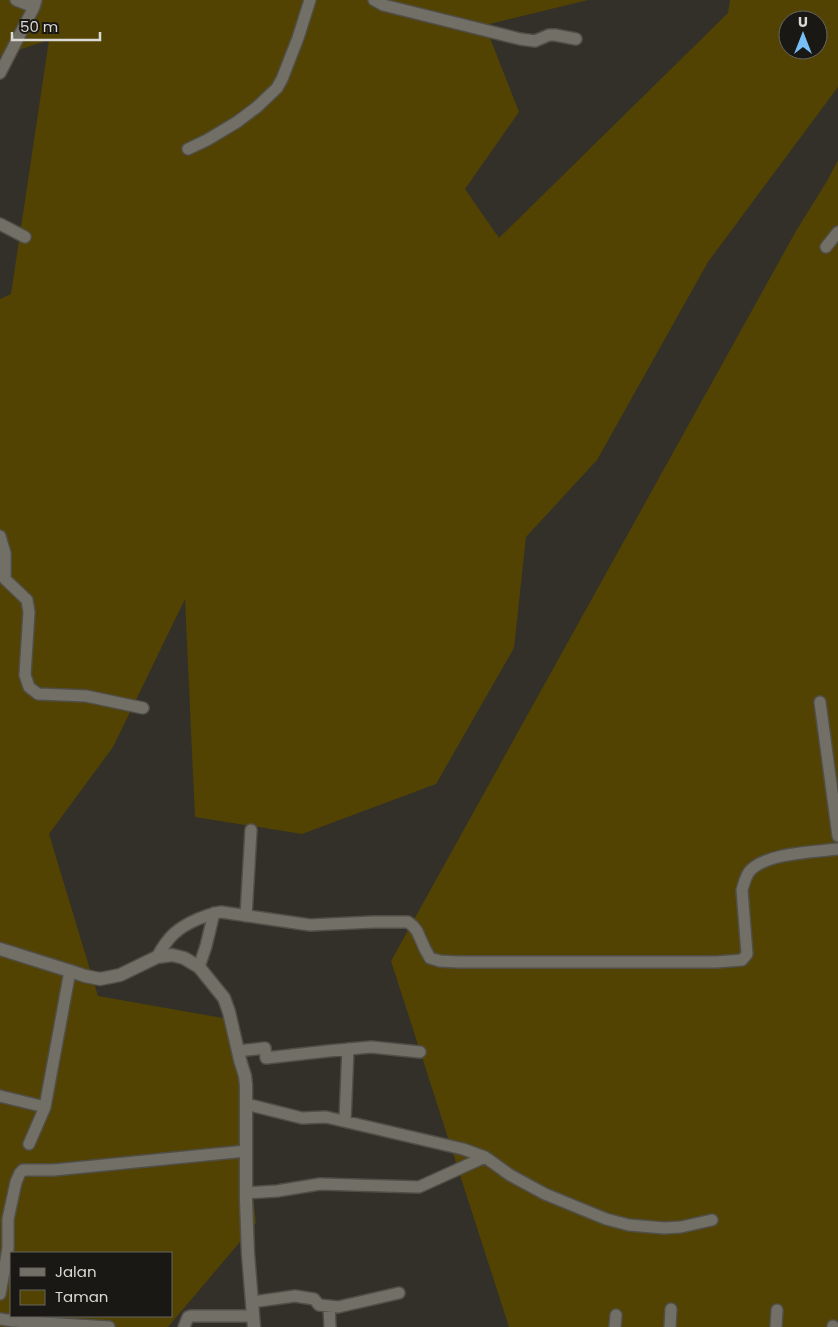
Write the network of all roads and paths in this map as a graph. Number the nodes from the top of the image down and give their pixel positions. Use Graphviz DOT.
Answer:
graph roads {
  1 [pos="16,0"];
  2 [pos="310,0"];
  3 [pos="374,0"];
  4 [pos="34,3"];
  5 [pos="576,39"];
  6 [pos="1,69"];
  7 [pos="188,150"];
  8 [pos="0,224"];
  9 [pos="838,232"];
  10 [pos="25,237"];
  11 [pos="826,247"];
  12 [pos="0,536"];
  13 [pos="820,702"];
  14 [pos="143,708"];
  15 [pos="251,830"];
  16 [pos="838,836"];
  17 [pos="838,849"];
  18 [pos="214,913"];
  19 [pos="246,916"];
  20 [pos="0,949"];
  21 [pos="157,957"];
  22 [pos="199,967"];
  23 [pos="70,971"];
  24 [pos="348,1049"];
  25 [pos="238,1051"];
  26 [pos="420,1052"];
  27 [pos="0,1096"];
  28 [pos="246,1104"];
  29 [pos="45,1107"];
  30 [pos="345,1121"];
  31 [pos="29,1144"];
  32 [pos="246,1151"];
  33 [pos="485,1156"];
  34 [pos="246,1193"];
  35 [pos="712,1220"];
  36 [pos="0,1294"];
  37 [pos="399,1294"];
  38 [pos="252,1302"];
  39 [pos="329,1306"];
  40 [pos="671,1309"];
  41 [pos="777,1310"];
  42 [pos="0,1319"];
  43 [pos="254,1322"];
  44 [pos="30,1325"];
  45 [pos="109,1327"];
  46 [pos="184,1327"];
  47 [pos="330,1327"];
  48 [pos="670,1327"];
  49 [pos="776,1327"];
  1 -- 4 [label="street"];
  2 -- 7 [label="street"];
  3 -- 5 [label="street"];
  4 -- 6 [label="street"];
  8 -- 10 [label="street"];
  9 -- 11 [label="street"];
  12 -- 14 [label="street"];
  13 -- 16 [label="street"];
  15 -- 19 [label="street"];
  17 -- 19 [label="street"];
  18 -- 19 [label="street"];
  18 -- 21 [label="street"];
  18 -- 22 [label="street"];
  20 -- 23 [label="street"];
  21 -- 22 [label="street"];
  21 -- 23 [label="street"];
  22 -- 25 [label="street"];
  23 -- 29 [label="street"];
  24 -- 25 [label="street"];
  24 -- 26 [label="street"];
  24 -- 30 [label="street"];
  25 -- 28 [label="street"];
  27 -- 29 [label="street"];
  28 -- 30 [label="street"];
  28 -- 32 [label="street"];
  29 -- 31 [label="street"];
  30 -- 33 [label="street"];
  32 -- 34 [label="street"];
  32 -- 36 [label="street"];
  33 -- 34 [label="street"];
  33 -- 35 [label="street"];
  34 -- 38 [label="street"];
  37 -- 39 [label="street"];
  38 -- 39 [label="street"];
  38 -- 43 [label="street"];
  39 -- 47 [label="street"];
  40 -- 48 [label="street"];
  41 -- 49 [label="street"];
  42 -- 44 [label="street"];
  43 -- 46 [label="street"];
  44 -- 45 [label="street"];
}
